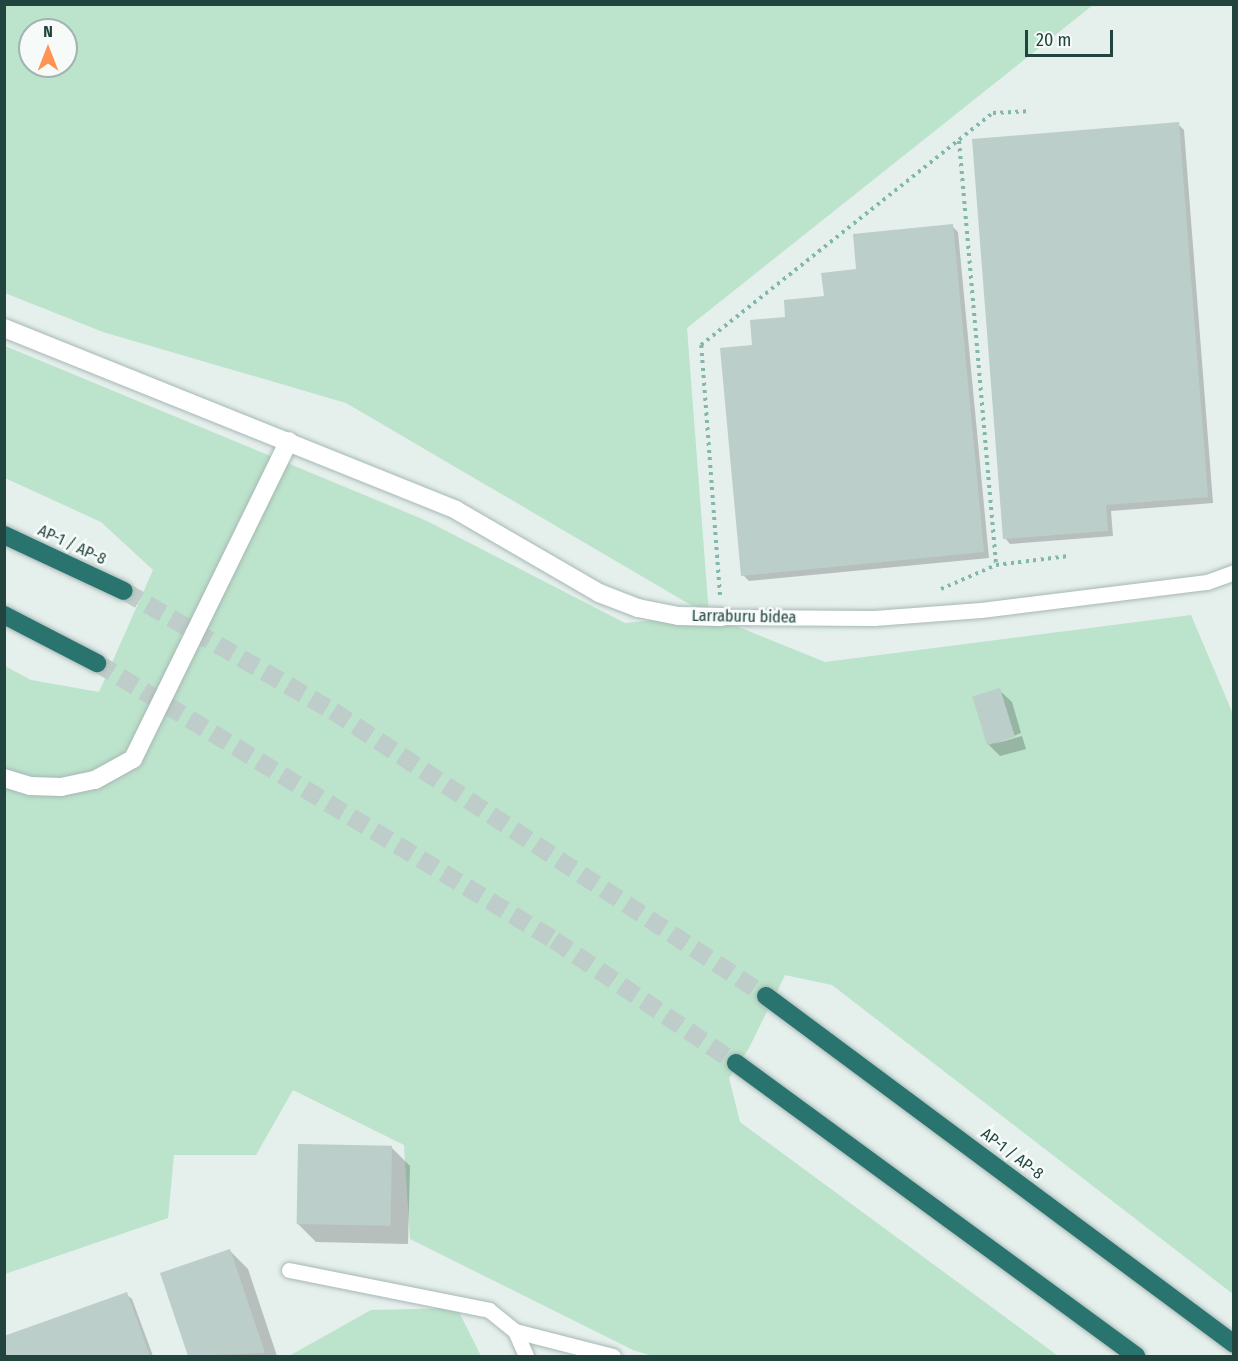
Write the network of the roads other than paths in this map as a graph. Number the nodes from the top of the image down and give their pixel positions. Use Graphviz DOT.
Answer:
graph roads {
  1 [pos="4,328"];
  2 [pos="289,441"];
  3 [pos="4,535"];
  4 [pos="1233,572"];
  5 [pos="124,591"];
  6 [pos="4,615"];
  7 [pos="722,617"];
  8 [pos="97,663"];
  9 [pos="4,778"];
  10 [pos="766,996"];
  11 [pos="736,1063"];
  12 [pos="289,1270"];
  13 [pos="515,1331"];
  14 [pos="1233,1344"];
  15 [pos="526,1356"];
  16 [pos="613,1356"];
  17 [pos="1136,1356"];
  1 -- 2 [label="street, Larraburu bidea"];
  2 -- 7 [label="street, Larraburu bidea"];
  2 -- 9 [label="street"];
  3 -- 5 [label="highway, AP-1 / AP-8"];
  4 -- 7 [label="lane, Larraburu bidea"];
  6 -- 8 [label="highway"];
  10 -- 14 [label="highway, AP-1 / AP-8"];
  11 -- 17 [label="highway"];
  12 -- 13 [label="lane"];
  13 -- 15 [label="lane"];
  13 -- 16 [label="lane"];
}
